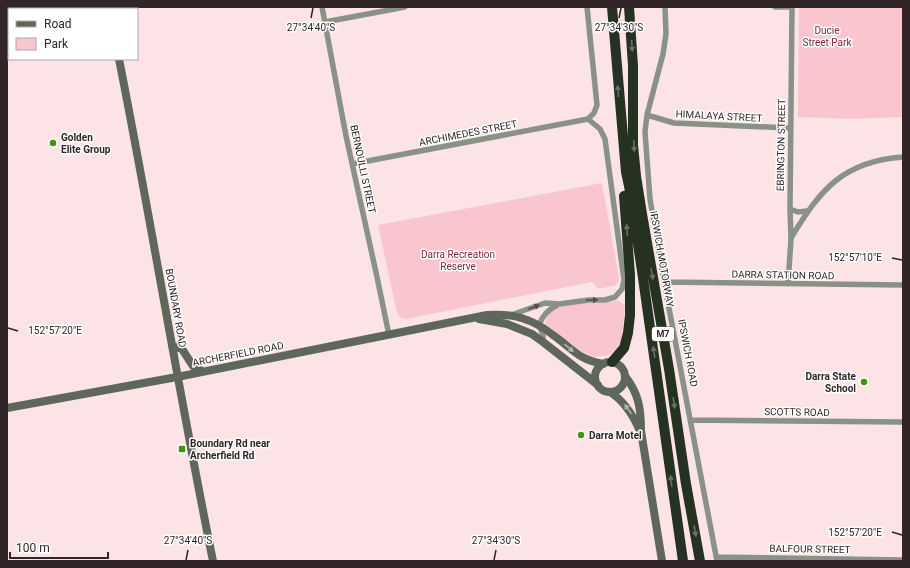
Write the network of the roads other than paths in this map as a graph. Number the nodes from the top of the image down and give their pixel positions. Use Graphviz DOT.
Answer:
graph roads {
  1 [pos="322,7"];
  2 [pos="405,7"];
  3 [pos="587,7"];
  4 [pos="612,7"];
  5 [pos="629,7"];
  6 [pos="665,7"];
  7 [pos="775,7"];
  8 [pos="792,7"];
  9 [pos="324,22"];
  10 [pos="119,60"];
  11 [pos="648,115"];
  12 [pos="588,119"];
  13 [pos="790,128"];
  14 [pos="903,157"];
  15 [pos="352,164"];
  16 [pos="626,172"];
  17 [pos="790,209"];
  18 [pos="807,211"];
  19 [pos="791,239"];
  20 [pos="664,282"];
  21 [pos="788,284"];
  22 [pos="903,285"];
  23 [pos="559,304"];
  24 [pos="510,315"];
  25 [pos="472,318"];
  26 [pos="539,325"];
  27 [pos="388,335"];
  28 [pos="544,342"];
  29 [pos="172,346"];
  30 [pos="608,363"];
  31 [pos="202,371"];
  32 [pos="625,376"];
  33 [pos="177,377"];
  34 [pos="598,385"];
  35 [pos="610,392"];
  36 [pos="7,408"];
  37 [pos="690,420"];
  38 [pos="903,422"];
  39 [pos="641,431"];
  40 [pos="717,559"];
  41 [pos="903,560"];
  42 [pos="213,561"];
  43 [pos="662,561"];
  44 [pos="682,561"];
  45 [pos="700,561"];
  1 -- 9 [label="street, BERNOULLI STREET"];
  2 -- 9 [label="street"];
  3 -- 12 [label="street"];
  16 -- 4 [label="highway, IPSWICH MOTORWAY / M7, one-way"];
  5 -- 45 [label="highway, IPSWICH MOTORWAY / M7, one-way"];
  6 -- 11 [label="street, IPSWICH ROAD"];
  7 -- 8 [label="street"];
  8 -- 13 [label="street, EBRINGTON STREET"];
  9 -- 15 [label="street, BERNOULLI STREET"];
  10 -- 29 [label="main road, BOUNDARY ROAD"];
  11 -- 13 [label="street, HIMALAYA STREET"];
  11 -- 20 [label="street, IPSWICH ROAD"];
  12 -- 15 [label="street, ARCHIMEDES STREET"];
  23 -- 12 [label="street, one-way"];
  13 -- 17 [label="street, EBRINGTON STREET"];
  14 -- 18 [label="street"];
  15 -- 27 [label="street, BERNOULLI STREET"];
  30 -- 16 [label="highway, one-way"];
  44 -- 16 [label="highway, IPSWICH MOTORWAY / M7, one-way"];
  17 -- 18 [label="street"];
  17 -- 19 [label="street, EBRINGTON STREET"];
  18 -- 19 [label="street"];
  19 -- 21 [label="street, EBRINGTON STREET"];
  20 -- 21 [label="street, DARRA STATION ROAD"];
  20 -- 37 [label="street, IPSWICH ROAD"];
  21 -- 22 [label="street, DARRA STATION ROAD"];
  24 -- 23 [label="street, one-way"];
  23 -- 26 [label="street"];
  24 -- 25 [label="main road, ARCHERFIELD ROAD"];
  24 -- 26 [label="main road, ARCHERFIELD ROAD"];
  25 -- 27 [label="main road, ARCHERFIELD ROAD"];
  25 -- 28 [label="main road, ARCHERFIELD ROAD"];
  26 -- 28 [label="street"];
  26 -- 30 [label="main road, ARCHERFIELD ROAD, one-way"];
  27 -- 31 [label="main road, ARCHERFIELD ROAD"];
  28 -- 34 [label="main road, ARCHERFIELD ROAD"];
  29 -- 31 [label="main road"];
  29 -- 33 [label="main road, BOUNDARY ROAD"];
  30 -- 32 [label="main road"];
  30 -- 34 [label="main road"];
  31 -- 33 [label="main road, ARCHERFIELD ROAD"];
  32 -- 35 [label="main road"];
  32 -- 39 [label="main road"];
  33 -- 36 [label="main road, ARCHERFIELD ROAD"];
  33 -- 42 [label="main road, BOUNDARY ROAD"];
  34 -- 35 [label="main road"];
  39 -- 35 [label="main road, one-way"];
  37 -- 38 [label="street, SCOTTS ROAD"];
  37 -- 40 [label="street, IPSWICH ROAD"];
  39 -- 43 [label="main road"];
  40 -- 41 [label="street, BALFOUR STREET"];
}
